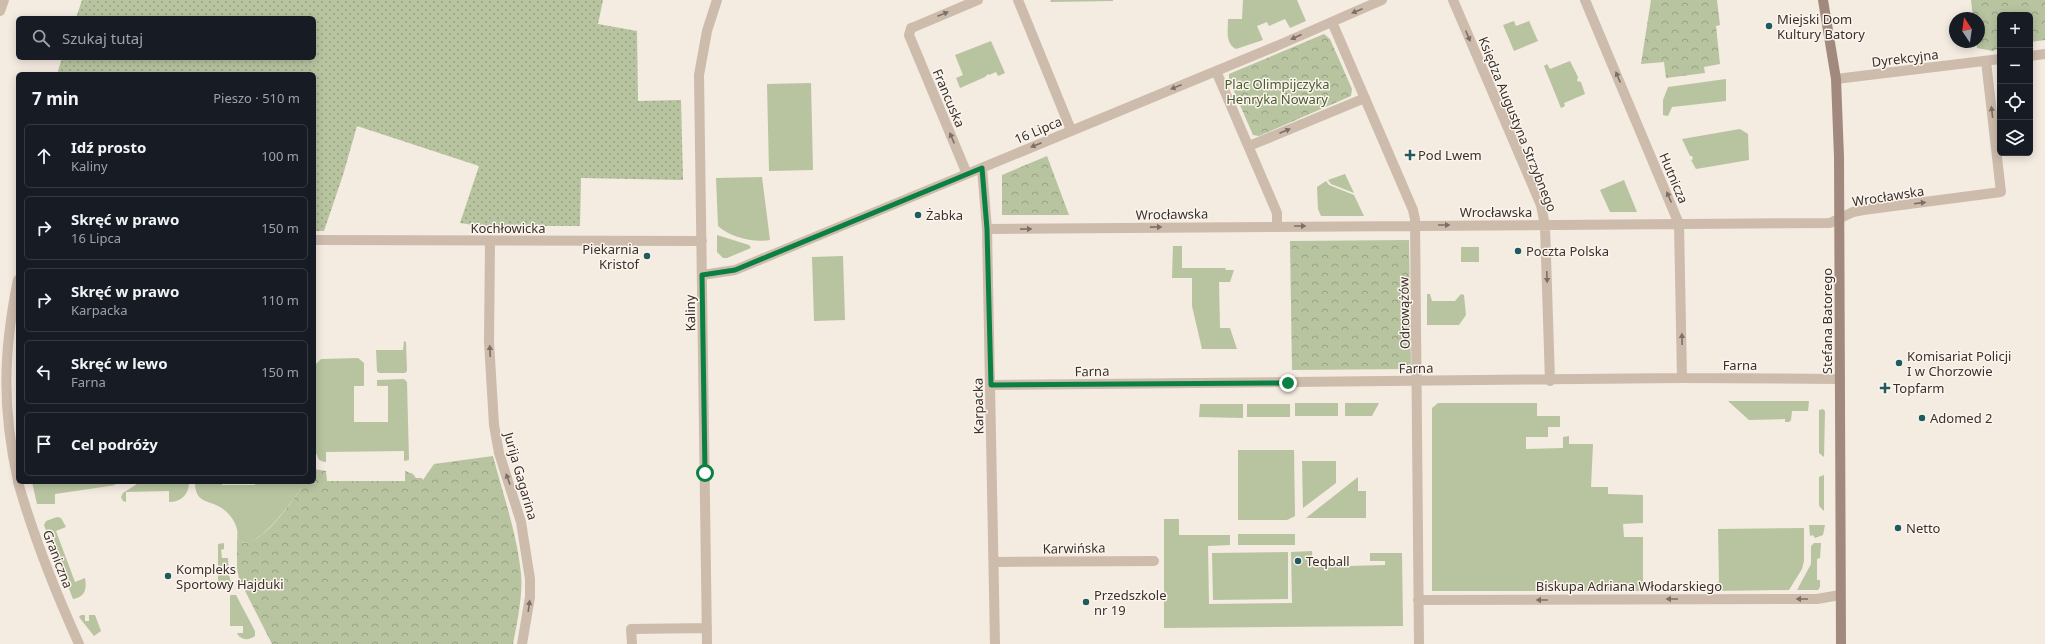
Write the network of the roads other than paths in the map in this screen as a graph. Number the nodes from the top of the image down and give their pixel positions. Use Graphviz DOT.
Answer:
graph roads {
  1 [pos="4,0"];
  2 [pos="717,0"];
  3 [pos="978,0"];
  4 [pos="1018,0"];
  5 [pos="1382,0"];
  6 [pos="1453,0"];
  7 [pos="1586,0"];
  8 [pos="1823,0"];
  9 [pos="0,11"];
  10 [pos="1332,22"];
  11 [pos="2045,54"];
  12 [pos="2033,56"];
  13 [pos="1997,59"];
  14 [pos="1986,61"];
  15 [pos="1216,70"];
  16 [pos="1836,79"];
  17 [pos="1365,98"];
  18 [pos="1072,130"];
  19 [pos="1249,146"];
  20 [pos="982,168"];
  21 [pos="967,174"];
  22 [pos="1840,218"];
  23 [pos="1679,224"];
  24 [pos="1416,225"];
  25 [pos="1278,226"];
  26 [pos="1545,226"];
  27 [pos="987,229"];
  28 [pos="316,240"];
  29 [pos="490,241"];
  30 [pos="702,241"];
  31 [pos="702,275"];
  32 [pos="16,290"];
  33 [pos="1682,378"];
  34 [pos="1840,379"];
  35 [pos="1417,381"];
  36 [pos="1550,381"];
  37 [pos="991,385"];
  38 [pos="16,470"];
  39 [pos="19,484"];
  40 [pos="1154,560"];
  41 [pos="994,562"];
  42 [pos="1840,595"];
  43 [pos="1418,600"];
  44 [pos="707,628"];
  45 [pos="80,644"];
  46 [pos="522,644"];
  47 [pos="632,644"];
  48 [pos="707,644"];
  49 [pos="995,644"];
  50 [pos="1419,644"];
  51 [pos="1841,644"];
  1 -- 9 [label="street"];
  2 -- 30 [label="street, Kaliny"];
  21 -- 3 [label="street, Francuska, one-way"];
  4 -- 18 [label="street"];
  5 -- 10 [label="street, 16 Lipca, one-way"];
  6 -- 26 [label="street, Księdza Augustyna Strzybnego, one-way"];
  23 -- 7 [label="street, Hutnicza, one-way"];
  8 -- 16 [label="street, Stefana Batorego"];
  10 -- 15 [label="street, 16 Lipca, one-way"];
  10 -- 17 [label="street, Odrowążów"];
  11 -- 12 [label="street"];
  13 -- 14 [label="street, Dyrekcyjna"];
  14 -- 16 [label="street, Dyrekcyjna"];
  22 -- 14 [label="street, Wrocławska, one-way"];
  15 -- 18 [label="street, 16 Lipca, one-way"];
  15 -- 19 [label="street"];
  16 -- 22 [label="street, Stefana Batorego"];
  19 -- 17 [label="street, one-way"];
  17 -- 24 [label="street, Odrowążów"];
  18 -- 20 [label="street, 16 Lipca, one-way"];
  19 -- 25 [label="street"];
  20 -- 21 [label="street, 16 Lipca"];
  20 -- 27 [label="street, Karpacka"];
  21 -- 31 [label="street, 16 Lipca"];
  22 -- 23 [label="street, Wrocławska"];
  22 -- 34 [label="street, Stefana Batorego"];
  23 -- 26 [label="street, Wrocławska"];
  33 -- 23 [label="street, Hutnicza, one-way"];
  25 -- 24 [label="street, Wrocławska, one-way"];
  24 -- 26 [label="street, Wrocławska, one-way"];
  24 -- 35 [label="street, Odrowążów"];
  27 -- 25 [label="street, Wrocławska, one-way"];
  26 -- 36 [label="street, Księdza Augustyna Strzybnego, one-way"];
  27 -- 37 [label="street, Karpacka"];
  28 -- 29 [label="street, Kochłowicka"];
  29 -- 30 [label="street, Kochłowicka"];
  46 -- 29 [label="street, Jurija Gagarina, one-way"];
  30 -- 31 [label="street, Kaliny"];
  31 -- 44 [label="street, Kaliny"];
  32 -- 38 [label="street, Graniczna"];
  33 -- 34 [label="street, Farna"];
  33 -- 36 [label="street, Farna"];
  34 -- 42 [label="street, Stefana Batorego"];
  35 -- 36 [label="street, Farna"];
  35 -- 37 [label="street, Farna"];
  35 -- 43 [label="street, Odrowążów"];
  37 -- 41 [label="street, Karpacka"];
  39 -- 45 [label="street, Graniczna"];
  40 -- 41 [label="street, Karwińska"];
  41 -- 49 [label="street, Karpacka"];
  42 -- 43 [label="street, Biskupa Adriana Włodarskiego, one-way"];
  42 -- 51 [label="street, Stefana Batorego"];
  43 -- 50 [label="street, Odrowążów"];
  44 -- 47 [label="street"];
  44 -- 48 [label="street, Kaliny"];
}
